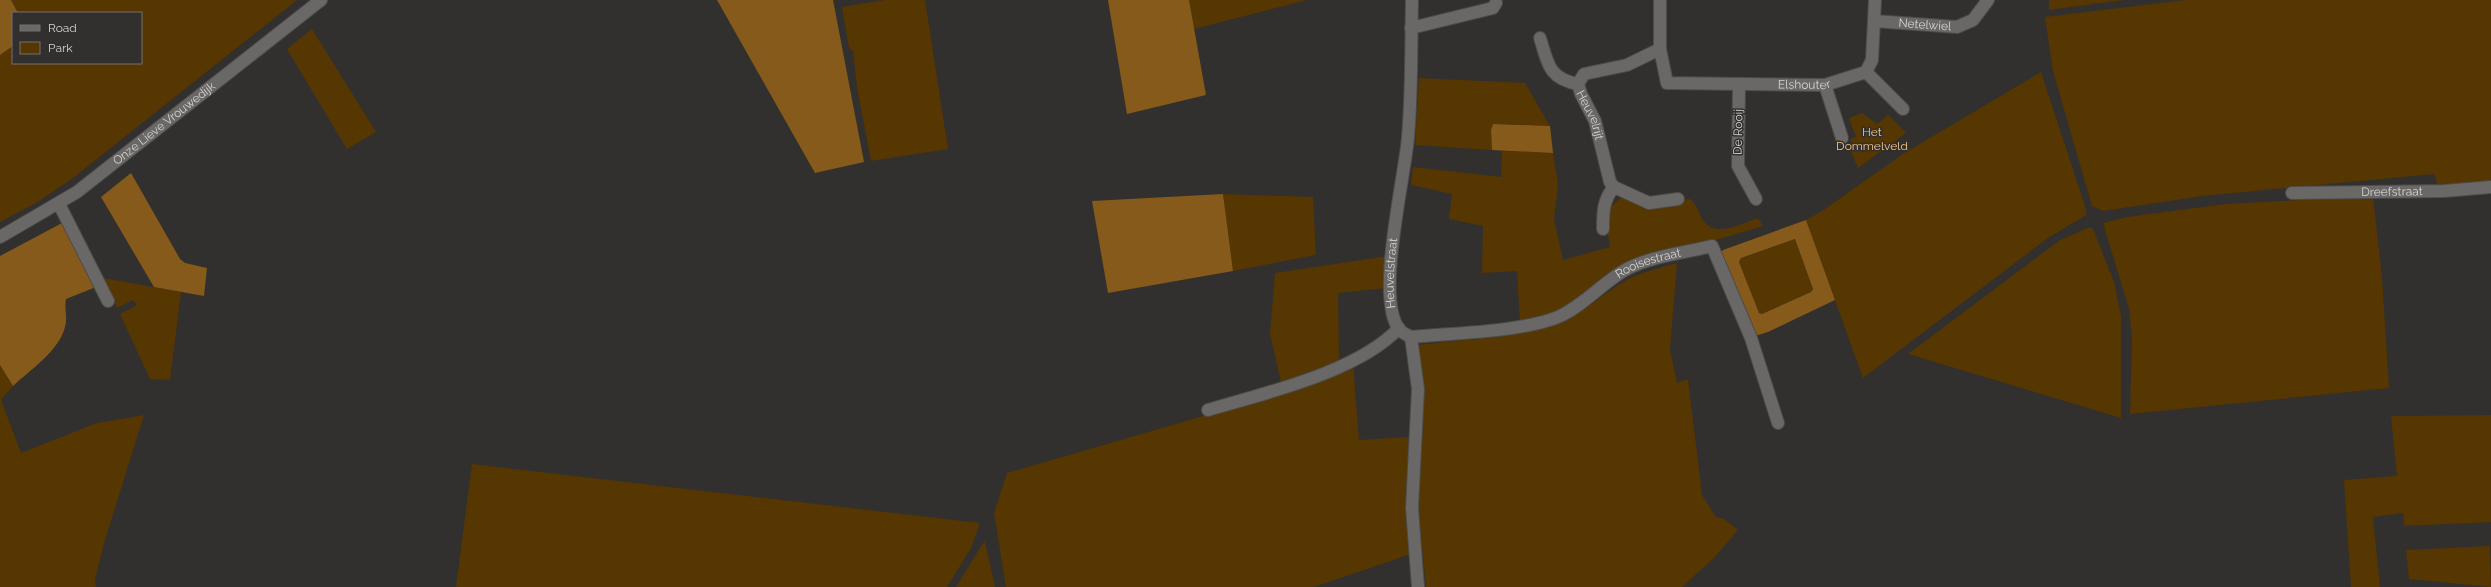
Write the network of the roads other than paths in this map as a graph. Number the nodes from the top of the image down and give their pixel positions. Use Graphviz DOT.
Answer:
graph roads {
  1 [pos="322,0"];
  2 [pos="1412,0"];
  3 [pos="1660,0"];
  4 [pos="1875,0"];
  5 [pos="1988,0"];
  6 [pos="1496,3"];
  7 [pos="1874,21"];
  8 [pos="1411,28"];
  9 [pos="1540,38"];
  10 [pos="1660,49"];
  11 [pos="1866,72"];
  12 [pos="1578,84"];
  13 [pos="1739,85"];
  14 [pos="1825,85"];
  15 [pos="1903,109"];
  16 [pos="1842,138"];
  17 [pos="1614,187"];
  18 [pos="2491,187"];
  19 [pos="2292,193"];
  20 [pos="1678,199"];
  21 [pos="1756,199"];
  22 [pos="59,204"];
  23 [pos="1603,229"];
  24 [pos="0,237"];
  25 [pos="108,301"];
  26 [pos="1399,328"];
  27 [pos="1411,337"];
  28 [pos="1208,410"];
  29 [pos="1778,423"];
  30 [pos="1418,587"];
  1 -- 22 [label="street, Onze Lieve Vrouwedijk"];
  2 -- 8 [label="street, Heuvelstraat"];
  3 -- 10 [label="street"];
  4 -- 7 [label="street"];
  5 -- 7 [label="street, Netelwiel"];
  6 -- 8 [label="street"];
  7 -- 11 [label="street"];
  8 -- 26 [label="street, Heuvelstraat"];
  9 -- 12 [label="street"];
  10 -- 12 [label="street, Heuvelrijt"];
  10 -- 13 [label="street, Elshouter"];
  11 -- 14 [label="street, Elshouter"];
  11 -- 15 [label="street"];
  12 -- 17 [label="street, Heuvelrijt"];
  13 -- 14 [label="street, Elshouter"];
  13 -- 21 [label="street, De Rooij"];
  14 -- 16 [label="street"];
  17 -- 20 [label="street"];
  17 -- 23 [label="street"];
  18 -- 19 [label="street, Dreefstraat"];
  22 -- 24 [label="street, Onze Lieve Vrouwedijk"];
  22 -- 25 [label="street"];
  26 -- 27 [label="street"];
  26 -- 28 [label="street"];
  27 -- 29 [label="street, Rooisestraat"];
  27 -- 30 [label="street"];
}
